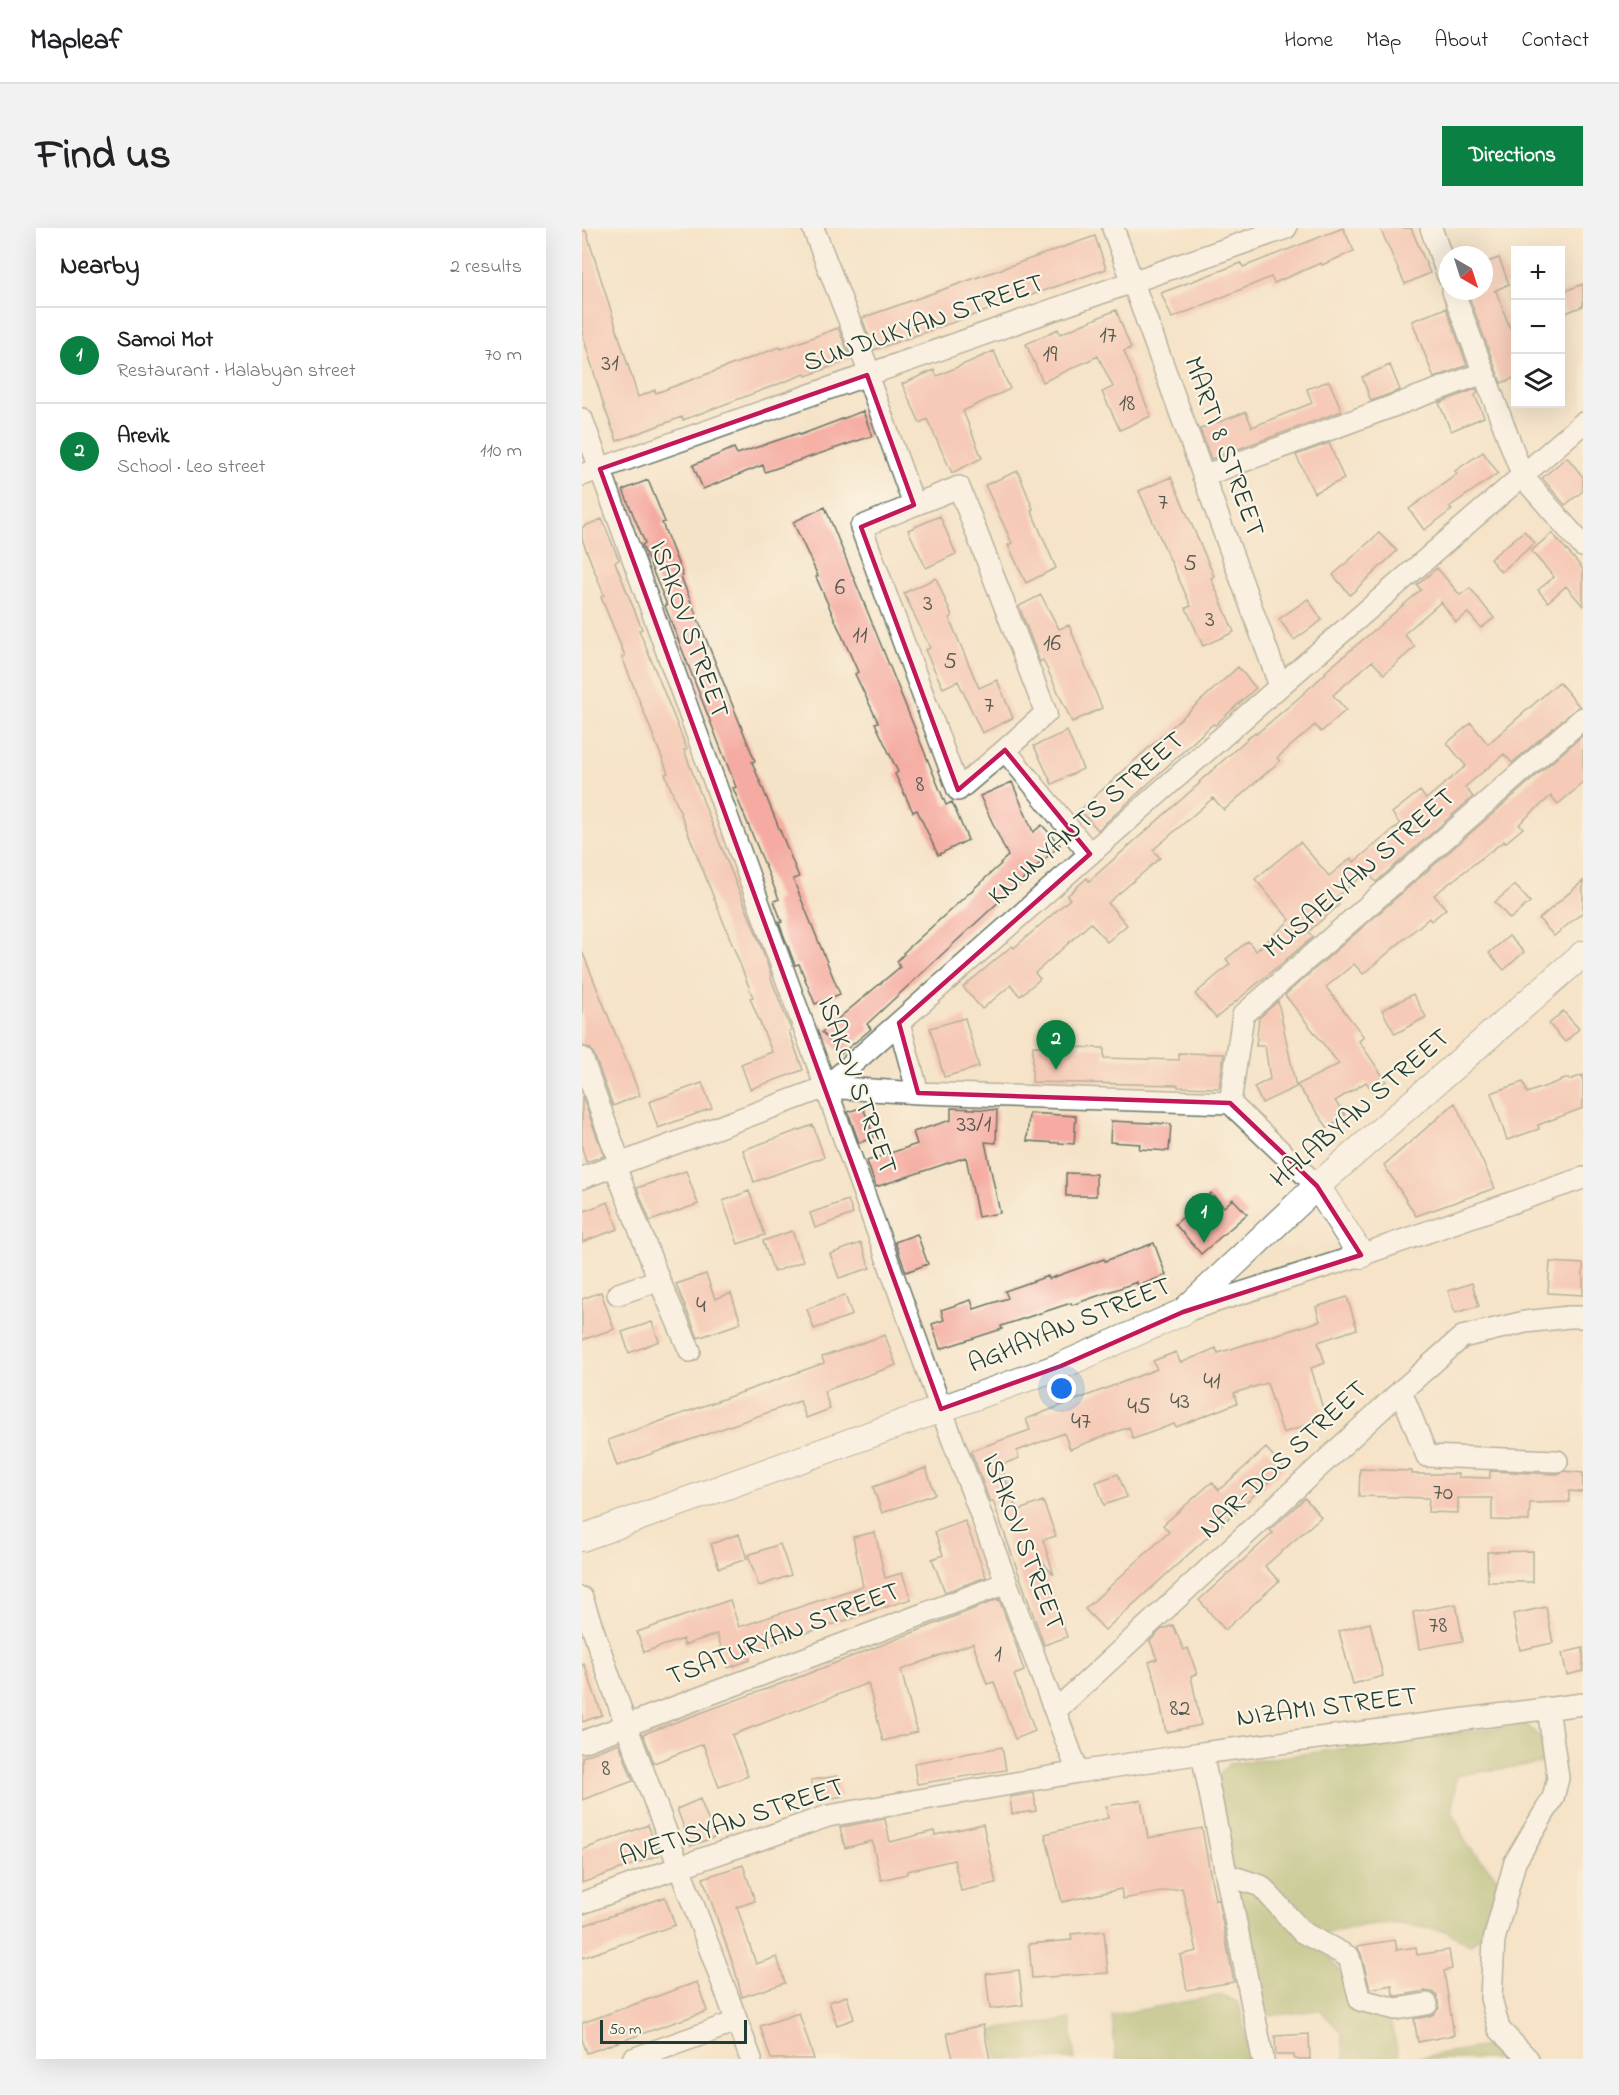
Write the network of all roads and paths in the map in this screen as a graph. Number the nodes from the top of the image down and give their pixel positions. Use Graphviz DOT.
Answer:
graph roads {
  1 [pos="813,228"];
  2 [pos="1113,228"];
  3 [pos="1286,228"];
  4 [pos="1431,228"];
  5 [pos="1439,251"];
  6 [pos="1132,282"];
  7 [pos="1456,300"];
  8 [pos="1483,373"];
  9 [pos="868,374"];
  10 [pos="582,419"];
  11 [pos="1583,423"];
  12 [pos="591,472"];
  13 [pos="1203,476"];
  14 [pos="1523,477"];
  15 [pos="914,505"];
  16 [pos="1583,546"];
  17 [pos="1280,686"];
  18 [pos="1583,718"];
  19 [pos="1005,750"];
  20 [pos="1090,854"];
  21 [pos="1583,954"];
  22 [pos="899,1023"];
  23 [pos="582,1058"];
  24 [pos="826,1088"];
  25 [pos="918,1093"];
  26 [pos="1230,1103"];
  27 [pos="618,1165"];
  28 [pos="582,1178"];
  29 [pos="1583,1178"];
  30 [pos="1317,1186"];
  31 [pos="1362,1255"];
  32 [pos="659,1281"];
  33 [pos="618,1294"];
  34 [pos="1183,1312"];
  35 [pos="1583,1317"];
  36 [pos="690,1351"];
  37 [pos="1401,1391"];
  38 [pos="941,1409"];
  39 [pos="1557,1461"];
  40 [pos="582,1538"];
  41 [pos="1006,1582"];
  42 [pos="582,1598"];
  43 [pos="1583,1704"];
  44 [pos="1548,1708"];
  45 [pos="1055,1711"];
  46 [pos="626,1725"];
  47 [pos="582,1742"];
  48 [pos="1202,1753"];
  49 [pos="1078,1772"];
  50 [pos="679,1867"];
  51 [pos="1227,1875"];
  52 [pos="582,1903"];
  53 [pos="1427,2004"];
  54 [pos="736,2022"];
  55 [pos="633,2059"];
  56 [pos="751,2059"];
  57 [pos="1263,2059"];
  58 [pos="1528,2059"];
  1 -- 9 [label="street"];
  2 -- 6 [label="street, MARTI 8 STREET"];
  3 -- 6 [label="street, SUNDUKYAN STREET"];
  4 -- 5 [label="street"];
  6 -- 9 [label="street, SUNDUKYAN STREET"];
  6 -- 13 [label="street, MARTI 8 STREET"];
  7 -- 8 [label="street"];
  8 -- 13 [label="street"];
  8 -- 14 [label="street"];
  9 -- 12 [label="street, SUNDUKYAN STREET"];
  9 -- 15 [label="street"];
  10 -- 12 [label="street, ISAKOV STREET"];
  11 -- 14 [label="street, KNUNYANTS STREET"];
  12 -- 24 [label="street, ISAKOV STREET"];
  13 -- 17 [label="street, MARTI 8 STREET"];
  14 -- 16 [label="street"];
  14 -- 17 [label="street, KNUNYANTS STREET"];
  15 -- 19 [label="street"];
  15 -- 19 [label="street"];
  17 -- 20 [label="street, KNUNYANTS STREET"];
  18 -- 26 [label="street, MUSAELYAN STREET"];
  19 -- 20 [label="street"];
  20 -- 22 [label="street, KNUNYANTS STREET"];
  21 -- 30 [label="main road, HALABYAN STREET"];
  22 -- 24 [label="street, KNUNYANTS STREET"];
  22 -- 25 [label="street"];
  23 -- 27 [label="street"];
  24 -- 25 [label="street"];
  24 -- 27 [label="street, KNUNYANTS STREET"];
  24 -- 38 [label="street, ISAKOV STREET"];
  25 -- 26 [label="street"];
  26 -- 30 [label="street"];
  27 -- 28 [label="street, KNUNYANTS STREET"];
  27 -- 32 [label="street"];
  29 -- 31 [label="street, AGHAYAN STREET"];
  30 -- 31 [label="main road"];
  30 -- 34 [label="main road, HALABYAN STREET"];
  31 -- 34 [label="street, AGHAYAN STREET"];
  32 -- 33 [label="street"];
  32 -- 36 [label="street"];
  34 -- 38 [label="main road, AGHAYAN STREET"];
  35 -- 37 [label="street, NAR-DOS STREET"];
  37 -- 39 [label="street"];
  37 -- 45 [label="street, NAR-DOS STREET"];
  38 -- 40 [label="main road, AGHAYAN STREET"];
  38 -- 41 [label="street, ISAKOV STREET"];
  41 -- 45 [label="street, ISAKOV STREET"];
  41 -- 46 [label="street, TSATURYAN STREET"];
  42 -- 46 [label="street"];
  43 -- 44 [label="street, NIZAMI STREET"];
  44 -- 48 [label="street, NIZAMI STREET"];
  44 -- 58 [label="street"];
  45 -- 49 [label="street, ISAKOV STREET"];
  46 -- 47 [label="street, TSATURYAN STREET"];
  46 -- 50 [label="street"];
  48 -- 49 [label="street, NIZAMI STREET"];
  48 -- 51 [label="street"];
  49 -- 50 [label="street, AVETISYAN STREET"];
  50 -- 52 [label="street, AVETISYAN STREET"];
  50 -- 54 [label="street"];
  51 -- 53 [label="street"];
  51 -- 57 [label="street"];
  54 -- 55 [label="street"];
  54 -- 56 [label="street"];
}
